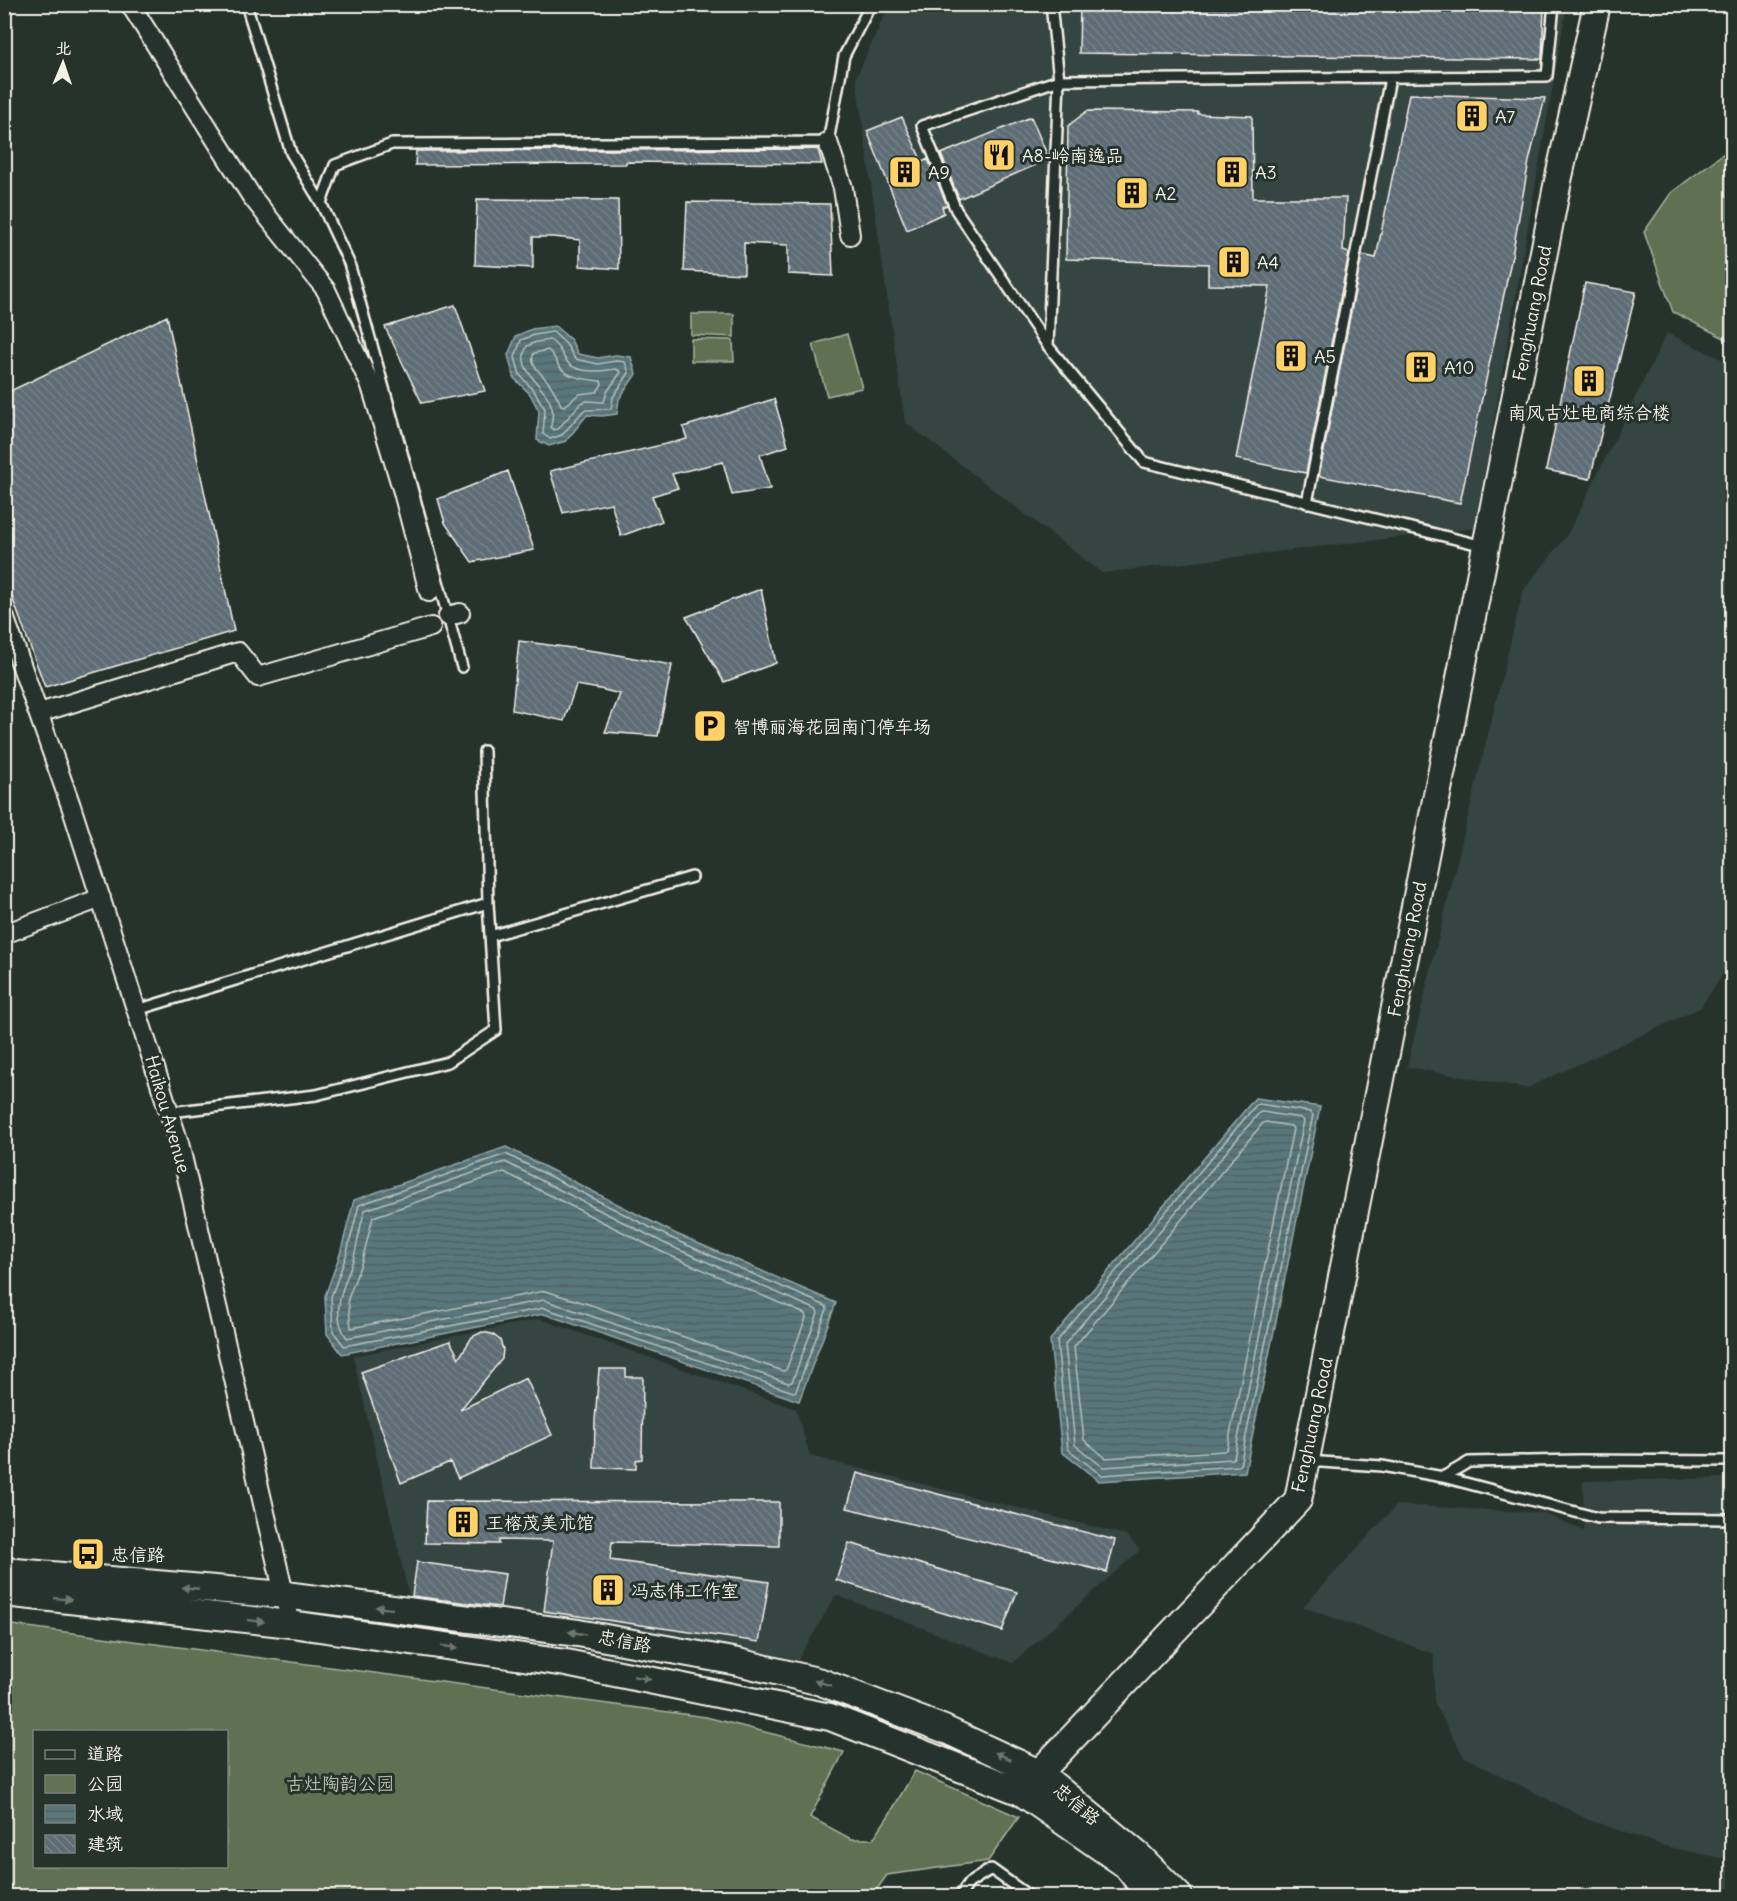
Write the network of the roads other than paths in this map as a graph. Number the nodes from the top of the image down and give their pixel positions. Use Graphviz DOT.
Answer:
graph roads {
  1 [pos="130,4"];
  2 [pos="246,4"];
  3 [pos="871,4"];
  4 [pos="1051,4"];
  5 [pos="1554,4"];
  6 [pos="1597,4"];
  7 [pos="1390,78"];
  8 [pos="1059,80"];
  9 [pos="828,142"];
  10 [pos="321,203"];
  11 [pos="850,236"];
  12 [pos="1048,346"];
  13 [pos="1307,503"];
  14 [pos="1486,546"];
  15 [pos="429,592"];
  16 [pos="4,616"];
  17 [pos="431,627"];
  18 [pos="462,667"];
  19 [pos="39,713"];
  20 [pos="484,751"];
  21 [pos="692,877"];
  22 [pos="101,898"];
  23 [pos="488,903"];
  24 [pos="4,934"];
  25 [pos="490,936"];
  26 [pos="137,1010"];
  27 [pos="170,1112"];
  28 [pos="1306,1461"];
  29 [pos="1732,1461"];
  30 [pos="1443,1477"];
  31 [pos="1732,1519"];
  32 [pos="4,1571"];
  33 [pos="4,1593"];
  34 [pos="285,1595"];
  35 [pos="291,1624"];
  36 [pos="1039,1773"];
  37 [pos="1021,1792"];
  38 [pos="960,1896"];
  39 [pos="1029,1896"];
  40 [pos="1150,1896"];
  41 [pos="1179,1896"];
  1 -- 15 [label="street"];
  2 -- 10 [label="lane"];
  3 -- 9 [label="lane"];
  4 -- 8 [label="lane"];
  5 -- 7 [label="lane"];
  6 -- 14 [label="main road, Fenghuang Road"];
  7 -- 8 [label="lane"];
  7 -- 13 [label="lane"];
  8 -- 12 [label="lane"];
  8 -- 12 [label="lane"];
  9 -- 10 [label="lane"];
  9 -- 11 [label="street"];
  10 -- 18 [label="lane"];
  12 -- 13 [label="lane"];
  13 -- 14 [label="lane"];
  14 -- 28 [label="main road, Fenghuang Road"];
  16 -- 19 [label="street, Haikou Avenue"];
  17 -- 19 [label="street"];
  19 -- 22 [label="street, Haikou Avenue"];
  20 -- 23 [label="lane"];
  21 -- 25 [label="lane"];
  22 -- 24 [label="street"];
  22 -- 26 [label="street, Haikou Avenue"];
  23 -- 25 [label="lane"];
  23 -- 26 [label="lane"];
  25 -- 27 [label="lane"];
  26 -- 27 [label="street, Haikou Avenue"];
  27 -- 34 [label="street, Haikou Avenue"];
  28 -- 30 [label="lane"];
  28 -- 36 [label="main road, Fenghuang Road"];
  29 -- 30 [label="lane"];
  30 -- 31 [label="lane"];
  34 -- 32 [label="main road, 忠信路, one-way"];
  33 -- 35 [label="main road, 忠信路, one-way"];
  34 -- 35 [label="street, Haikou Avenue"];
  36 -- 34 [label="main road, 忠信路, one-way"];
  35 -- 37 [label="main road, 忠信路, one-way"];
  36 -- 37 [label="main road, Fenghuang Road"];
  36 -- 41 [label="main road, 忠信路"];
  37 -- 40 [label="main road, 忠信路"];
  38 -- 39 [label="lane"];
}
